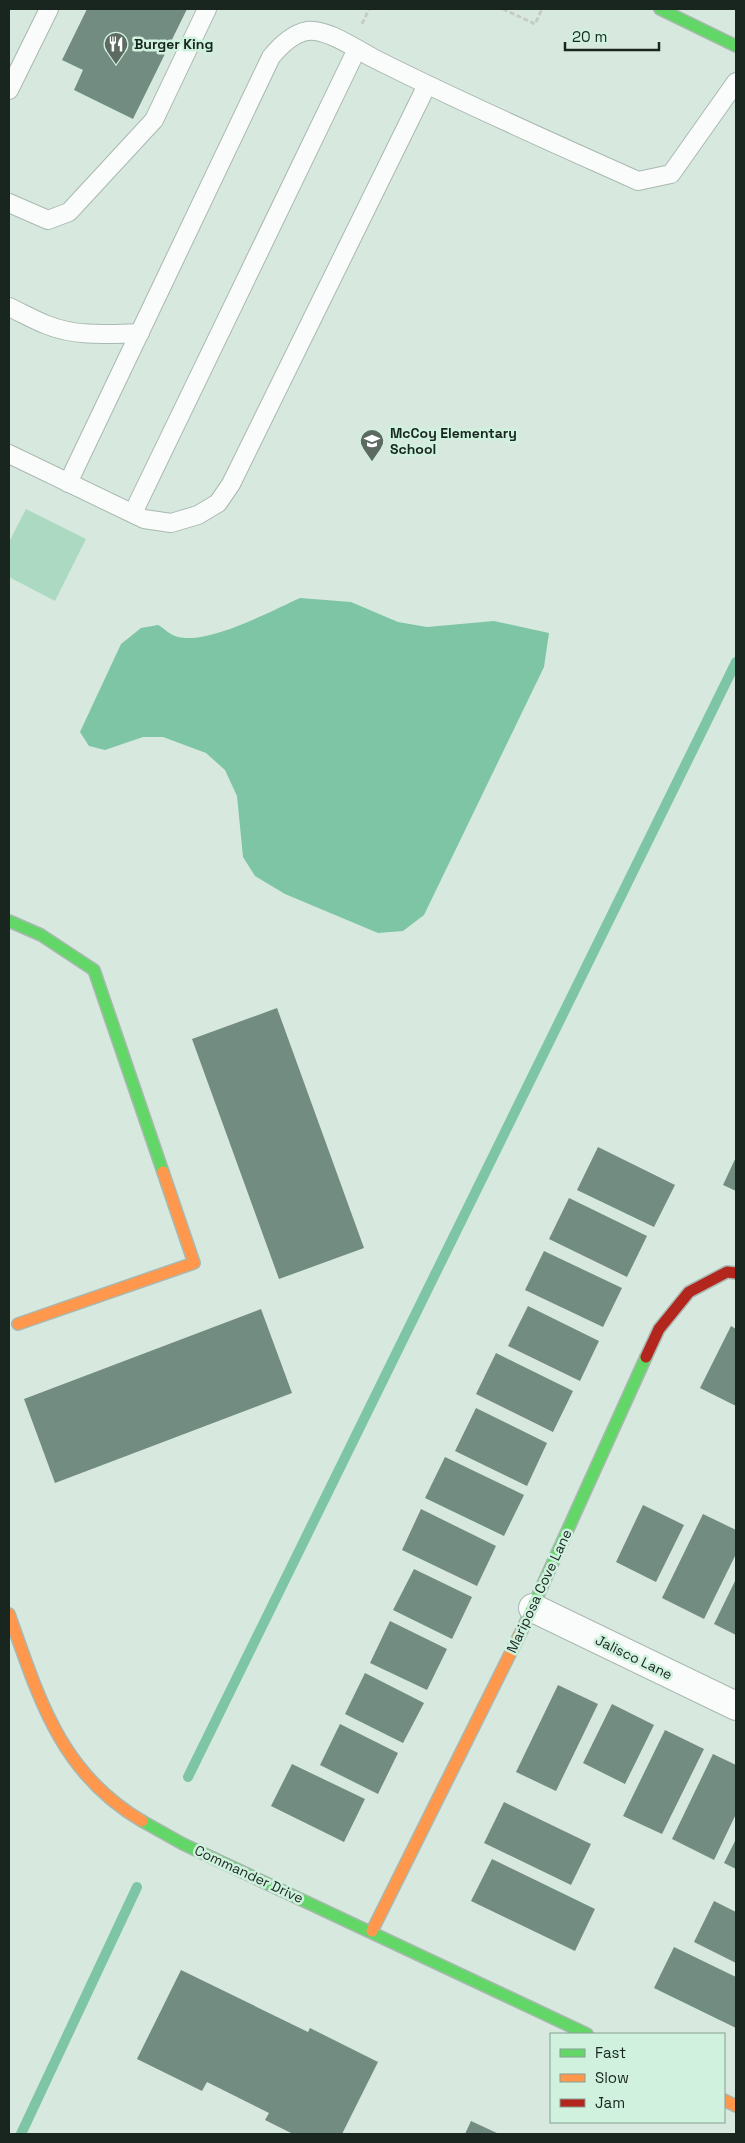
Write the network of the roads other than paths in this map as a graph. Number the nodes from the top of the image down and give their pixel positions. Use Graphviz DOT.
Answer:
graph roads {
  1 [pos="49,9"];
  2 [pos="207,9"];
  3 [pos="660,9"];
  4 [pos="736,46"];
  5 [pos="357,49"];
  6 [pos="736,82"];
  7 [pos="427,85"];
  8 [pos="9,90"];
  9 [pos="9,202"];
  10 [pos="9,307"];
  11 [pos="140,332"];
  12 [pos="9,454"];
  13 [pos="68,483"];
  14 [pos="132,513"];
  15 [pos="9,921"];
  16 [pos="731,1273"];
  17 [pos="18,1324"];
  18 [pos="532,1608"];
  19 [pos="9,1614"];
  20 [pos="736,1706"];
  21 [pos="372,1931"];
  22 [pos="585,2033"];
  1 -- 8 [label="lane"];
  2 -- 9 [label="lane"];
  3 -- 4 [label="street"];
  5 -- 7 [label="lane"];
  5 -- 11 [label="lane"];
  5 -- 14 [label="lane"];
  6 -- 7 [label="lane"];
  7 -- 14 [label="lane"];
  10 -- 11 [label="lane"];
  11 -- 13 [label="lane"];
  12 -- 13 [label="lane"];
  13 -- 14 [label="lane"];
  15 -- 17 [label="street"];
  16 -- 18 [label="street, Mariposa Cove Lane"];
  18 -- 20 [label="street, Jalisco Lane"];
  18 -- 21 [label="street, Mariposa Cove Lane"];
  19 -- 21 [label="street, Commander Drive"];
  21 -- 22 [label="street, Commander Drive"];
}
